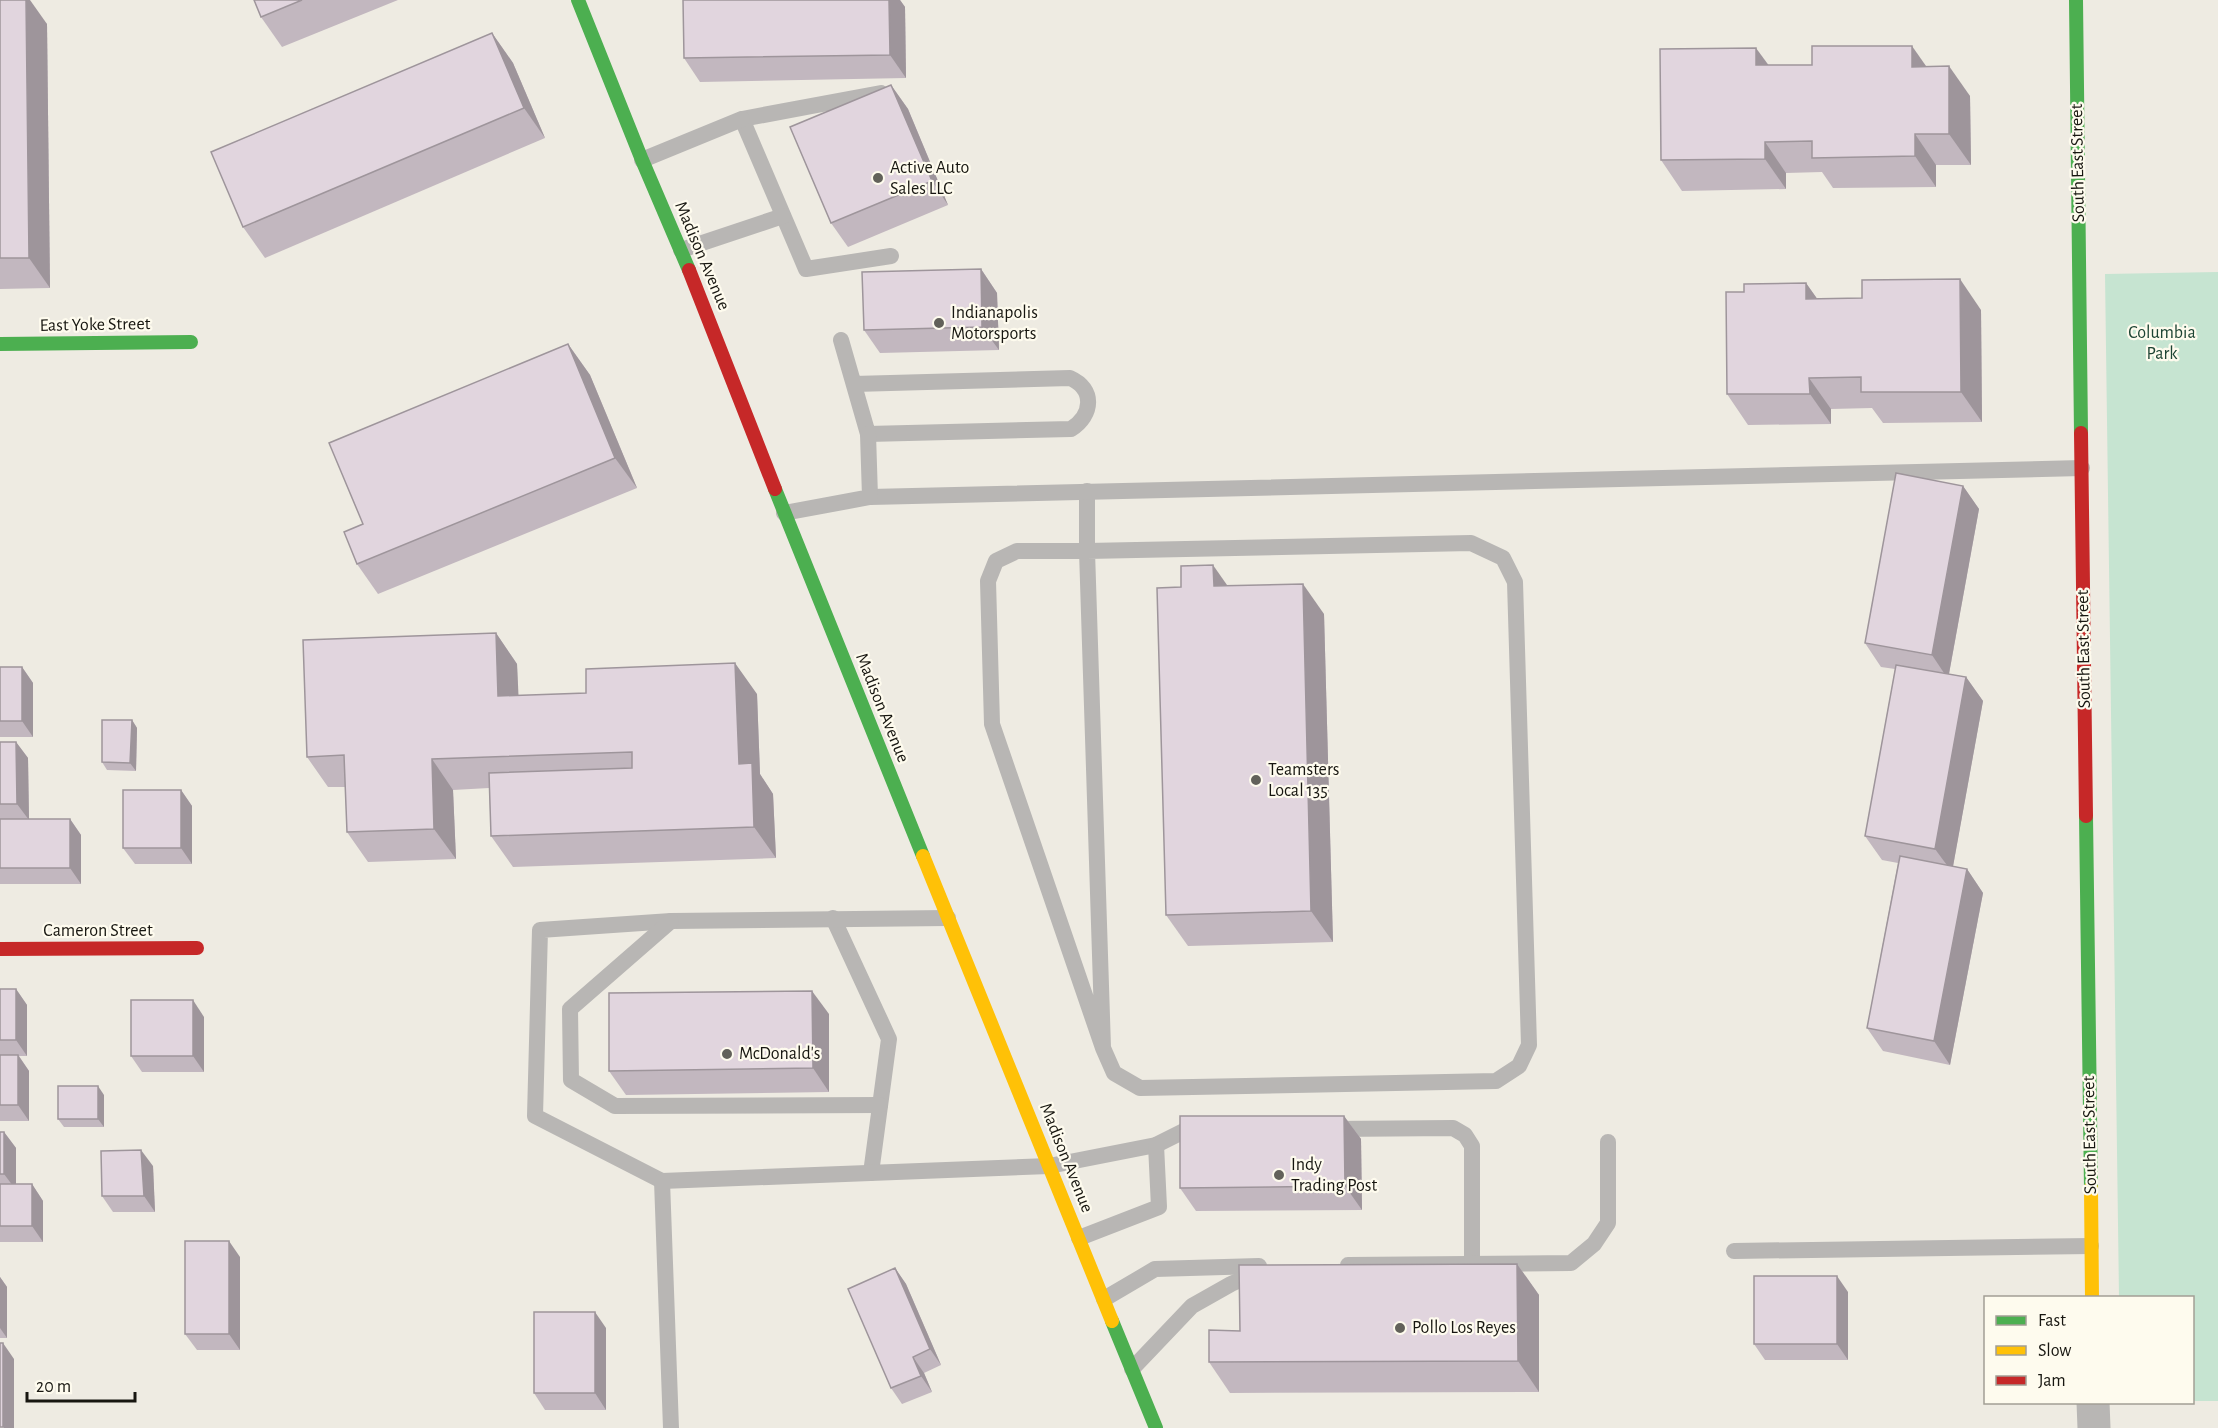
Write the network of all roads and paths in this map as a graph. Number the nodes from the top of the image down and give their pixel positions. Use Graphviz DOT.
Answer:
graph roads {
  1 [pos="578,0"];
  2 [pos="2076,0"];
  3 [pos="881,93"];
  4 [pos="742,119"];
  5 [pos="642,160"];
  6 [pos="783,216"];
  7 [pos="681,250"];
  8 [pos="891,256"];
  9 [pos="841,340"];
  10 [pos="191,342"];
  11 [pos="0,344"];
  12 [pos="854,384"];
  13 [pos="868,434"];
  14 [pos="2082,468"];
  15 [pos="1087,491"];
  16 [pos="870,497"];
  17 [pos="784,513"];
  18 [pos="1087,550"];
  19 [pos="833,918"];
  20 [pos="948,918"];
  21 [pos="671,921"];
  22 [pos="197,948"];
  23 [pos="0,949"];
  24 [pos="1103,1048"];
  25 [pos="880,1105"];
  26 [pos="1314,1129"];
  27 [pos="1221,1130"];
  28 [pos="1608,1142"];
  29 [pos="1156,1145"];
  30 [pos="1049,1166"];
  31 [pos="871,1173"];
  32 [pos="662,1181"];
  33 [pos="1079,1238"];
  34 [pos="2091,1246"];
  35 [pos="1734,1251"];
  36 [pos="1472,1263"];
  37 [pos="1331,1265"];
  38 [pos="2092,1296"];
  39 [pos="1104,1299"];
  40 [pos="1132,1369"];
  41 [pos="2093,1404"];
  42 [pos="671,1428"];
  43 [pos="1156,1428"];
  44 [pos="2094,1428"];
  1 -- 5 [label="street, Madison Avenue"];
  2 -- 14 [label="street, South East Street"];
  3 -- 4 [label="lane"];
  4 -- 5 [label="lane"];
  4 -- 6 [label="lane"];
  5 -- 7 [label="street, Madison Avenue"];
  6 -- 7 [label="lane"];
  6 -- 8 [label="lane"];
  7 -- 17 [label="street, Madison Avenue"];
  9 -- 12 [label="lane"];
  10 -- 11 [label="street, East Yoke Street"];
  12 -- 13 [label="lane"];
  12 -- 13 [label="lane"];
  13 -- 16 [label="lane"];
  14 -- 15 [label="lane"];
  14 -- 34 [label="street, South East Street"];
  15 -- 16 [label="lane"];
  15 -- 18 [label="lane"];
  16 -- 17 [label="lane"];
  17 -- 20 [label="street, Madison Avenue"];
  18 -- 24 [label="lane"];
  18 -- 24 [label="lane"];
  18 -- 24 [label="lane"];
  19 -- 20 [label="lane"];
  19 -- 21 [label="lane"];
  19 -- 25 [label="lane"];
  20 -- 30 [label="street, Madison Avenue"];
  21 -- 25 [label="lane"];
  21 -- 32 [label="lane"];
  22 -- 23 [label="street, Cameron Street"];
  25 -- 31 [label="lane"];
  26 -- 36 [label="lane"];
  27 -- 29 [label="lane"];
  28 -- 36 [label="lane"];
  29 -- 30 [label="lane"];
  29 -- 33 [label="lane"];
  30 -- 31 [label="lane"];
  30 -- 33 [label="street, Madison Avenue"];
  31 -- 32 [label="lane"];
  32 -- 42 [label="lane"];
  33 -- 39 [label="street, Madison Avenue"];
  34 -- 35 [label="lane"];
  34 -- 38 [label="street, South East Street"];
  36 -- 37 [label="lane"];
  39 -- 40 [label="street, Madison Avenue"];
  39 -- 40 [label="lane"];
  40 -- 43 [label="street, Madison Avenue"];
  41 -- 44 [label="street"];
}
